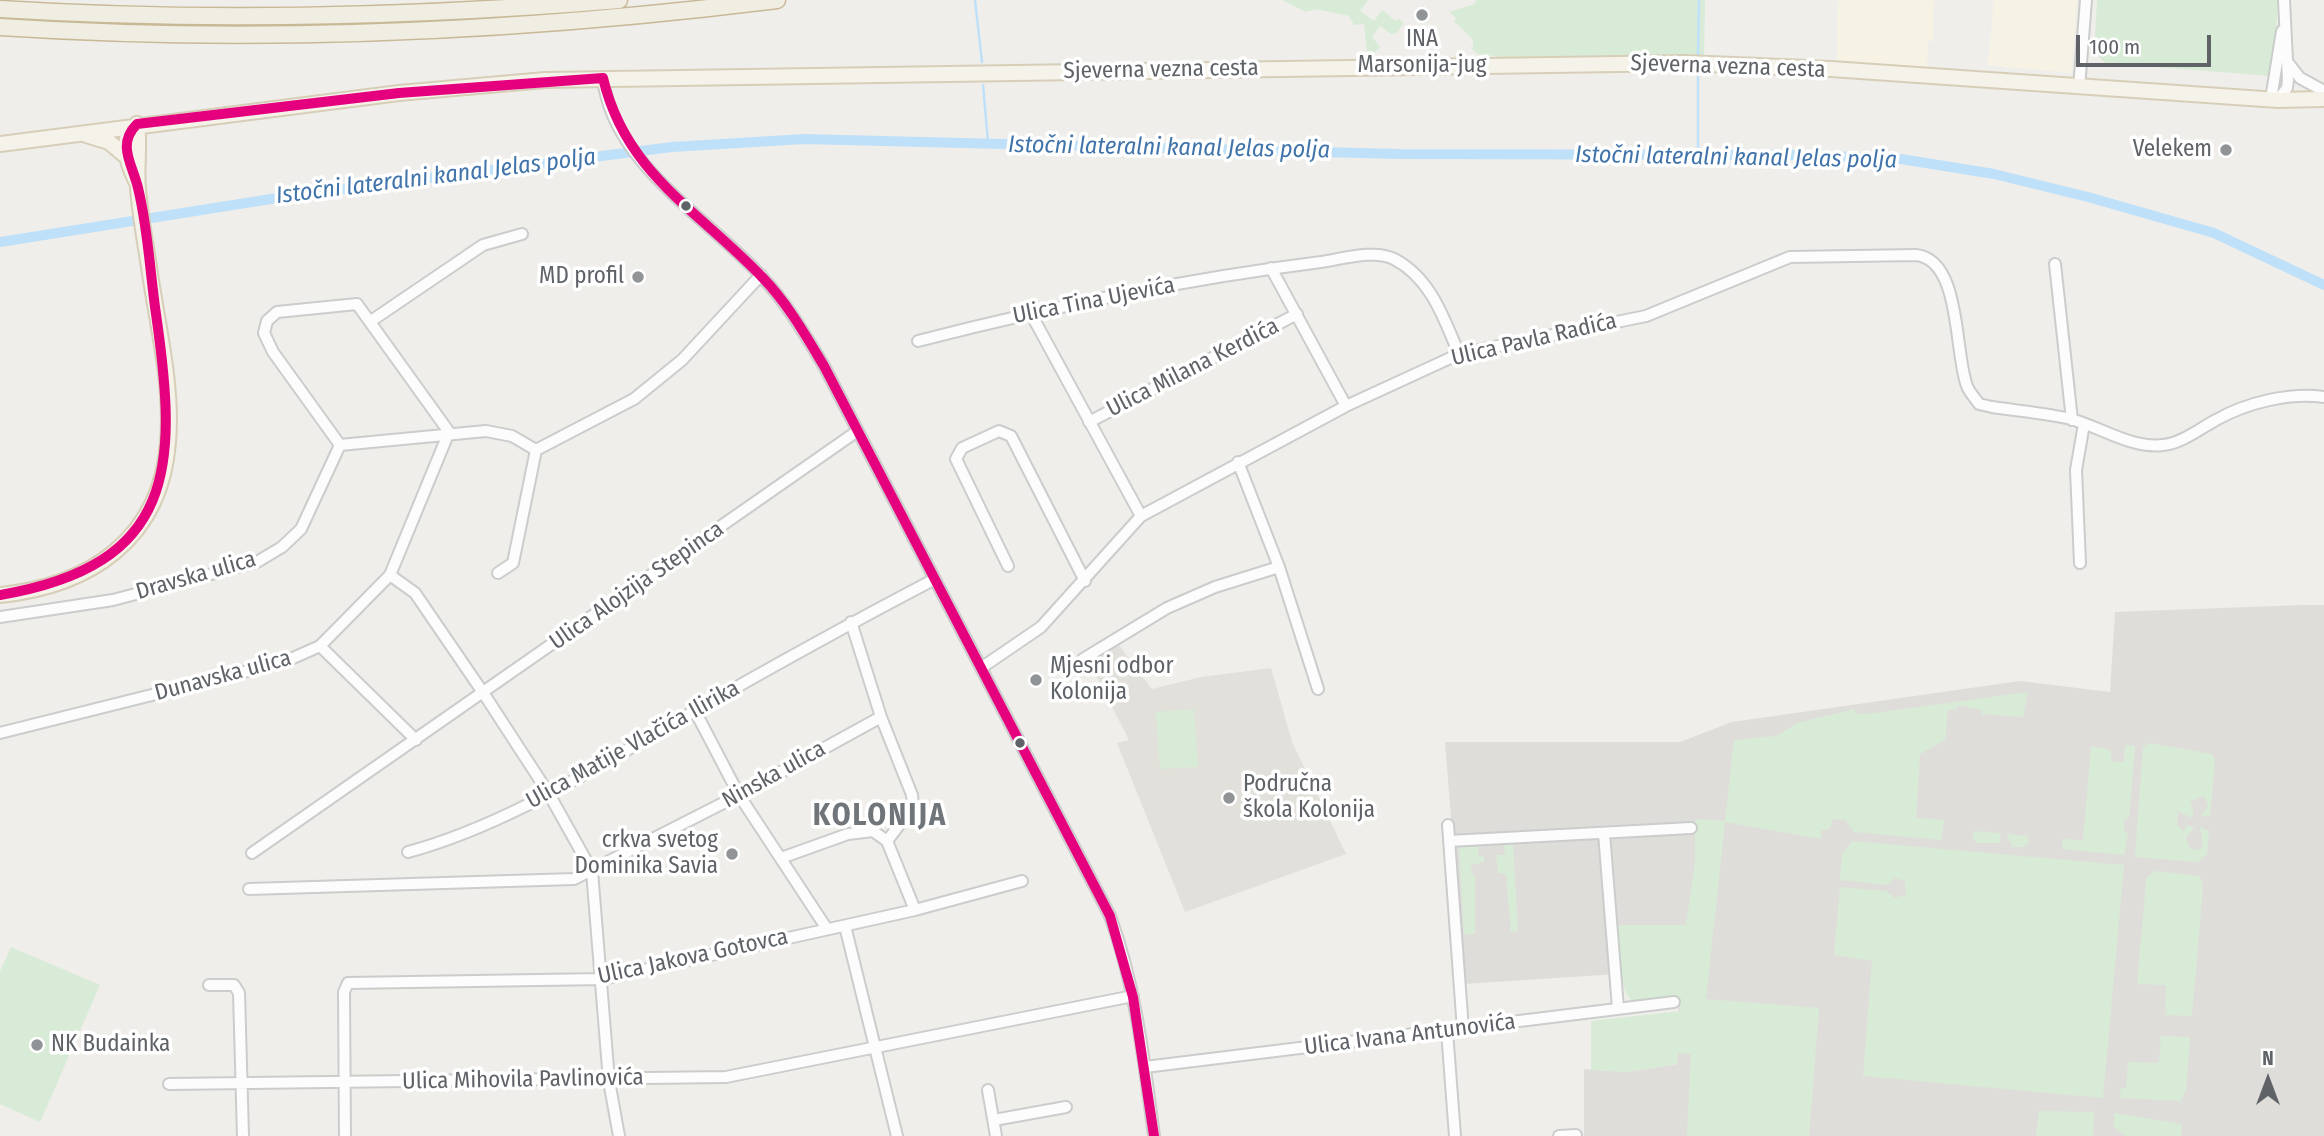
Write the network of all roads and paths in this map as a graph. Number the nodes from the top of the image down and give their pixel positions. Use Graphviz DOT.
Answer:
graph roads {
  1 [pos="619,0"];
  2 [pos="777,0"];
  3 [pos="2087,0"];
  4 [pos="2284,0"];
  5 [pos="0,9"];
  6 [pos="2285,15"];
  7 [pos="0,27"];
  8 [pos="2289,64"];
  9 [pos="603,78"];
  10 [pos="2079,88"];
  11 [pos="2324,90"];
  12 [pos="2324,99"];
  13 [pos="2274,100"];
  14 [pos="137,124"];
  15 [pos="79,133"];
  16 [pos="0,144"];
  17 [pos="127,157"];
  18 [pos="138,186"];
  19 [pos="522,234"];
  20 [pos="2055,264"];
  21 [pos="1271,268"];
  22 [pos="761,275"];
  23 [pos="1030,312"];
  24 [pos="1297,314"];
  25 [pos="371,321"];
  26 [pos="918,341"];
  27 [pos="1459,354"];
  28 [pos="2324,397"];
  29 [pos="1346,406"];
  30 [pos="2071,420"];
  31 [pos="1089,422"];
  32 [pos="2084,424"];
  33 [pos="449,432"];
  34 [pos="856,432"];
  35 [pos="340,445"];
  36 [pos="536,450"];
  37 [pos="1238,462"];
  38 [pos="1141,516"];
  39 [pos="2080,563"];
  40 [pos="1008,566"];
  41 [pos="1279,567"];
  42 [pos="498,573"];
  43 [pos="390,575"];
  44 [pos="935,579"];
  45 [pos="1085,581"];
  46 [pos="0,595"];
  47 [pos="0,617"];
  48 [pos="851,622"];
  49 [pos="320,646"];
  50 [pos="1083,659"];
  51 [pos="981,668"];
  52 [pos="1318,689"];
  53 [pos="484,694"];
  54 [pos="695,711"];
  55 [pos="881,717"];
  56 [pos="0,733"];
  57 [pos="416,740"];
  58 [pos="549,794"];
  59 [pos="740,795"];
  60 [pos="1448,825"];
  61 [pos="1691,828"];
  62 [pos="1604,833"];
  63 [pos="887,841"];
  64 [pos="1449,841"];
  65 [pos="408,852"];
  66 [pos="252,853"];
  67 [pos="781,858"];
  68 [pos="592,871"];
  69 [pos="1022,881"];
  70 [pos="250,889"];
  71 [pos="915,910"];
  72 [pos="845,926"];
  73 [pos="827,929"];
  74 [pos="603,979"];
  75 [pos="209,985"];
  76 [pos="1133,996"];
  77 [pos="1674,1002"];
  78 [pos="1618,1008"];
  79 [pos="1463,1030"];
  80 [pos="1447,1031"];
  81 [pos="875,1046"];
  82 [pos="1145,1067"];
  83 [pos="609,1081"];
  84 [pos="346,1082"];
  85 [pos="242,1083"];
  86 [pos="169,1084"];
  87 [pos="988,1090"];
  88 [pos="1066,1107"];
  89 [pos="993,1120"];
  90 [pos="1576,1135"];
  91 [pos="243,1136"];
  92 [pos="345,1136"];
  93 [pos="619,1136"];
  94 [pos="897,1136"];
  95 [pos="996,1136"];
  96 [pos="1154,1136"];
  97 [pos="1455,1136"];
  98 [pos="1559,1136"];
  1 -- 5 [label="highway"];
  2 -- 7 [label="highway"];
  3 -- 10 [label="street"];
  4 -- 6 [label="street"];
  6 -- 8 [label="street"];
  6 -- 13 [label="street"];
  8 -- 11 [label="street"];
  8 -- 13 [label="street"];
  9 -- 10 [label="main road, Sjeverna vezna cesta"];
  9 -- 14 [label="main road, Sjeverna vezna cesta"];
  9 -- 22 [label="street"];
  10 -- 13 [label="main road, Sjeverna vezna cesta"];
  12 -- 13 [label="main road, Sjeverna vezna cesta"];
  14 -- 15 [label="main road, Sjeverna vezna cesta"];
  14 -- 17 [label="main road"];
  14 -- 18 [label="main road"];
  15 -- 16 [label="main road, Sjeverna vezna cesta"];
  15 -- 17 [label="main road"];
  17 -- 18 [label="main road"];
  18 -- 46 [label="main road"];
  19 -- 25 [label="street"];
  20 -- 30 [label="street"];
  21 -- 23 [label="street, Ulica Tina Ujevića"];
  21 -- 24 [label="street"];
  21 -- 27 [label="street, Ulica Tina Ujevića"];
  22 -- 34 [label="street"];
  22 -- 36 [label="street"];
  23 -- 26 [label="street, Ulica Tina Ujevića"];
  23 -- 31 [label="street"];
  24 -- 29 [label="street"];
  24 -- 31 [label="street, Ulica Milana Kerdića"];
  25 -- 33 [label="street"];
  25 -- 35 [label="street"];
  27 -- 29 [label="street, Ulica Pavla Radića"];
  27 -- 30 [label="street, Ulica Pavla Radića"];
  28 -- 32 [label="street"];
  29 -- 37 [label="street, Ulica Pavla Radića"];
  30 -- 32 [label="street"];
  31 -- 38 [label="street"];
  32 -- 39 [label="street"];
  33 -- 35 [label="street"];
  33 -- 36 [label="street"];
  33 -- 43 [label="street, Dunavska ulica"];
  34 -- 44 [label="street"];
  34 -- 53 [label="street, Ulica Alojzija Stepinca"];
  35 -- 47 [label="street, Dravska ulica"];
  36 -- 42 [label="street"];
  37 -- 38 [label="street, Ulica Pavla Radića"];
  37 -- 41 [label="street"];
  38 -- 45 [label="street, Ulica Pavla Radića"];
  40 -- 45 [label="street"];
  41 -- 50 [label="street"];
  41 -- 52 [label="street"];
  43 -- 49 [label="street, Dunavska ulica"];
  43 -- 53 [label="street"];
  44 -- 48 [label="street, Ulica Matije Vlačića Ilirika"];
  44 -- 51 [label="street"];
  45 -- 51 [label="street, Ulica Pavla Radića"];
  48 -- 54 [label="street, Ulica Matije Vlačića Ilirika"];
  48 -- 55 [label="street"];
  49 -- 56 [label="street, Dunavska ulica"];
  49 -- 57 [label="street"];
  51 -- 76 [label="street"];
  53 -- 57 [label="street, Ulica Alojzija Stepinca"];
  53 -- 58 [label="street"];
  54 -- 58 [label="street, Ulica Matije Vlačića Ilirika"];
  54 -- 59 [label="street"];
  55 -- 59 [label="street, Ninska ulica"];
  55 -- 63 [label="street"];
  57 -- 66 [label="street, Ulica Alojzija Stepinca"];
  58 -- 65 [label="street, Ulica Matije Vlačića Ilirika"];
  58 -- 68 [label="street"];
  59 -- 67 [label="street"];
  59 -- 68 [label="street, Ninska ulica"];
  60 -- 64 [label="street"];
  61 -- 62 [label="street"];
  62 -- 64 [label="street"];
  62 -- 78 [label="street"];
  63 -- 67 [label="street"];
  63 -- 71 [label="street"];
  64 -- 79 [label="street"];
  67 -- 73 [label="street"];
  68 -- 70 [label="street, Ninska ulica"];
  68 -- 74 [label="street"];
  69 -- 71 [label="street, Ulica Jakova Gotovca"];
  71 -- 72 [label="street, Ulica Jakova Gotovca"];
  72 -- 73 [label="street, Ulica Jakova Gotovca"];
  72 -- 81 [label="street"];
  73 -- 74 [label="street, Ulica Jakova Gotovca"];
  74 -- 83 [label="street"];
  74 -- 84 [label="street, Ulica Jakova Gotovca"];
  75 -- 85 [label="street"];
  76 -- 81 [label="street, Ulica Mihovila Pavlinovića"];
  76 -- 82 [label="street"];
  77 -- 78 [label="street, Ulica Ivana Antunovića"];
  78 -- 79 [label="street, Ulica Ivana Antunovića"];
  79 -- 80 [label="street, Ulica Ivana Antunovića"];
  80 -- 82 [label="street, Ulica Ivana Antunovića"];
  80 -- 97 [label="street"];
  81 -- 83 [label="street, Ulica Mihovila Pavlinovića"];
  81 -- 94 [label="street"];
  82 -- 96 [label="street"];
  83 -- 84 [label="street, Ulica Mihovila Pavlinovića"];
  83 -- 93 [label="street"];
  84 -- 85 [label="street, Ulica Mihovila Pavlinovića"];
  84 -- 92 [label="street"];
  85 -- 86 [label="street, Ulica Mihovila Pavlinovića"];
  85 -- 91 [label="street"];
  87 -- 89 [label="street"];
  88 -- 89 [label="street"];
  89 -- 95 [label="street"];
  90 -- 98 [label="street"];
}
